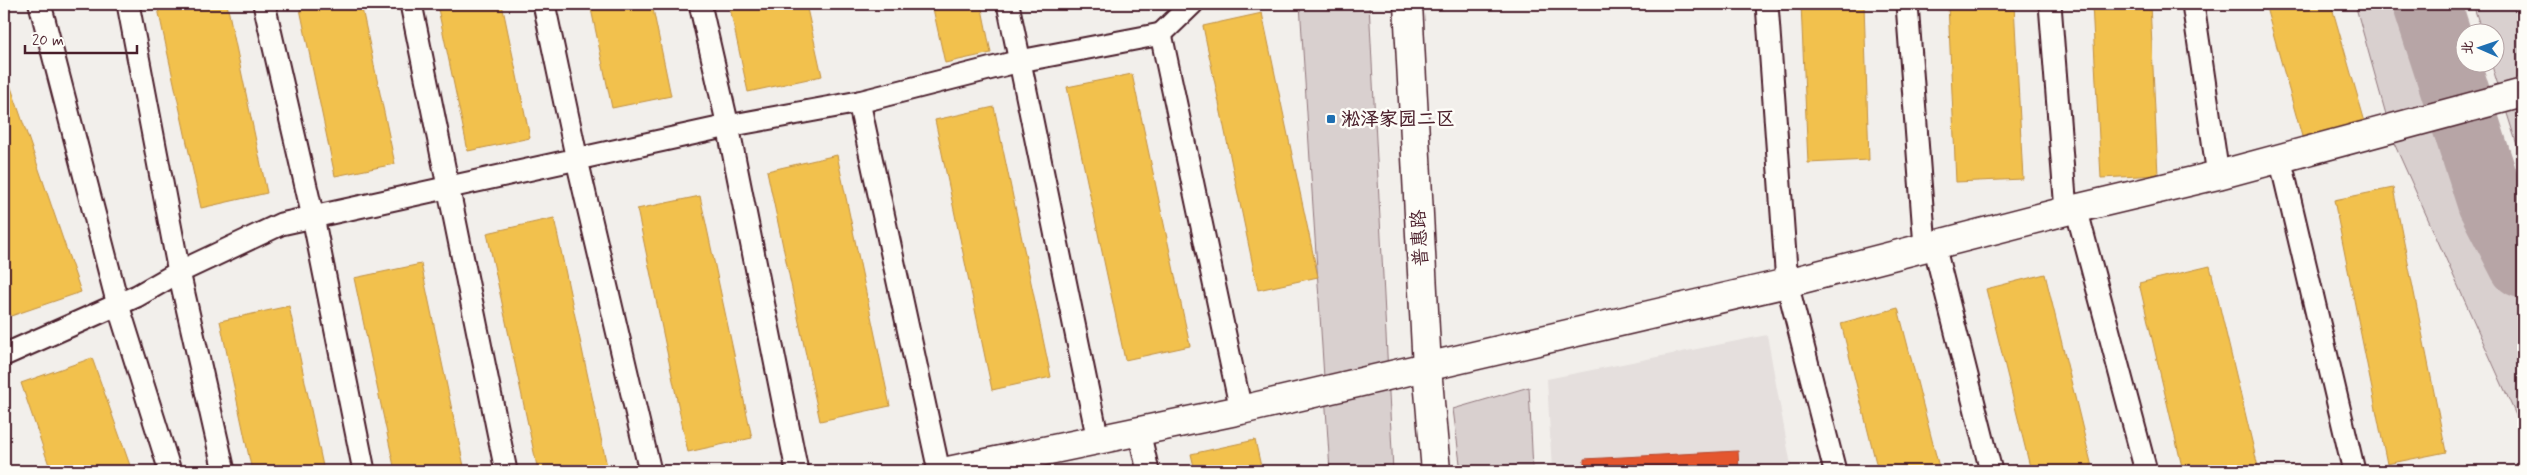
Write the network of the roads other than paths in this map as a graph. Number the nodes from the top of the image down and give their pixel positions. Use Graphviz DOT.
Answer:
graph roads {
  1 [pos="40,4"];
  2 [pos="128,4"];
  3 [pos="264,4"];
  4 [pos="411,4"];
  5 [pos="544,4"];
  6 [pos="700,4"];
  7 [pos="1008,4"];
  8 [pos="1192,4"];
  9 [pos="1408,4"];
  10 [pos="1768,4"];
  11 [pos="1907,4"];
  12 [pos="2050,4"];
  13 [pos="2193,4"];
  14 [pos="1161,34"];
  15 [pos="1020,61"];
  16 [pos="2523,93"];
  17 [pos="859,102"];
  18 [pos="728,126"];
  19 [pos="2280,158"];
  20 [pos="577,160"];
  21 [pos="2218,175"];
  22 [pos="448,188"];
  23 [pos="2071,210"];
  24 [pos="313,217"];
  25 [pos="1929,246"];
  26 [pos="179,272"];
  27 [pos="1787,283"];
  28 [pos="118,305"];
  29 [pos="4,355"];
  30 [pos="1427,368"];
  31 [pos="1241,410"];
  32 [pos="1139,431"];
  33 [pos="1098,440"];
  34 [pos="170,471"];
  35 [pos="224,471"];
  36 [pos="364,471"];
  37 [pos="506,471"];
  38 [pos="650,471"];
  39 [pos="797,471"];
  40 [pos="939,471"];
  41 [pos="948,471"];
  42 [pos="1148,471"];
  43 [pos="1436,471"];
  44 [pos="1835,471"];
  45 [pos="1991,471"];
  46 [pos="2146,471"];
  47 [pos="2354,471"];
  1 -- 28 [label="lane"];
  2 -- 26 [label="lane"];
  3 -- 24 [label="lane"];
  4 -- 22 [label="lane"];
  5 -- 20 [label="lane"];
  6 -- 18 [label="lane"];
  7 -- 15 [label="lane"];
  8 -- 14 [label="lane"];
  9 -- 30 [label="street, 普惠路"];
  10 -- 27 [label="lane"];
  11 -- 25 [label="lane"];
  12 -- 23 [label="lane"];
  13 -- 21 [label="lane"];
  14 -- 15 [label="lane"];
  14 -- 31 [label="lane"];
  15 -- 17 [label="lane"];
  15 -- 33 [label="lane"];
  16 -- 19 [label="street"];
  17 -- 18 [label="lane"];
  17 -- 40 [label="lane"];
  18 -- 20 [label="lane"];
  18 -- 39 [label="lane"];
  19 -- 21 [label="street"];
  19 -- 47 [label="lane"];
  20 -- 22 [label="lane"];
  20 -- 38 [label="lane"];
  21 -- 23 [label="street"];
  22 -- 24 [label="lane"];
  22 -- 37 [label="lane"];
  23 -- 25 [label="street"];
  23 -- 46 [label="lane"];
  24 -- 26 [label="lane"];
  24 -- 36 [label="lane"];
  25 -- 27 [label="street"];
  25 -- 45 [label="lane"];
  26 -- 28 [label="lane"];
  26 -- 35 [label="lane"];
  27 -- 30 [label="street"];
  27 -- 44 [label="lane"];
  28 -- 29 [label="lane"];
  28 -- 34 [label="lane"];
  30 -- 31 [label="street"];
  30 -- 43 [label="street, 普惠路"];
  31 -- 32 [label="street"];
  32 -- 33 [label="street"];
  32 -- 42 [label="lane"];
  33 -- 41 [label="street"];
}
